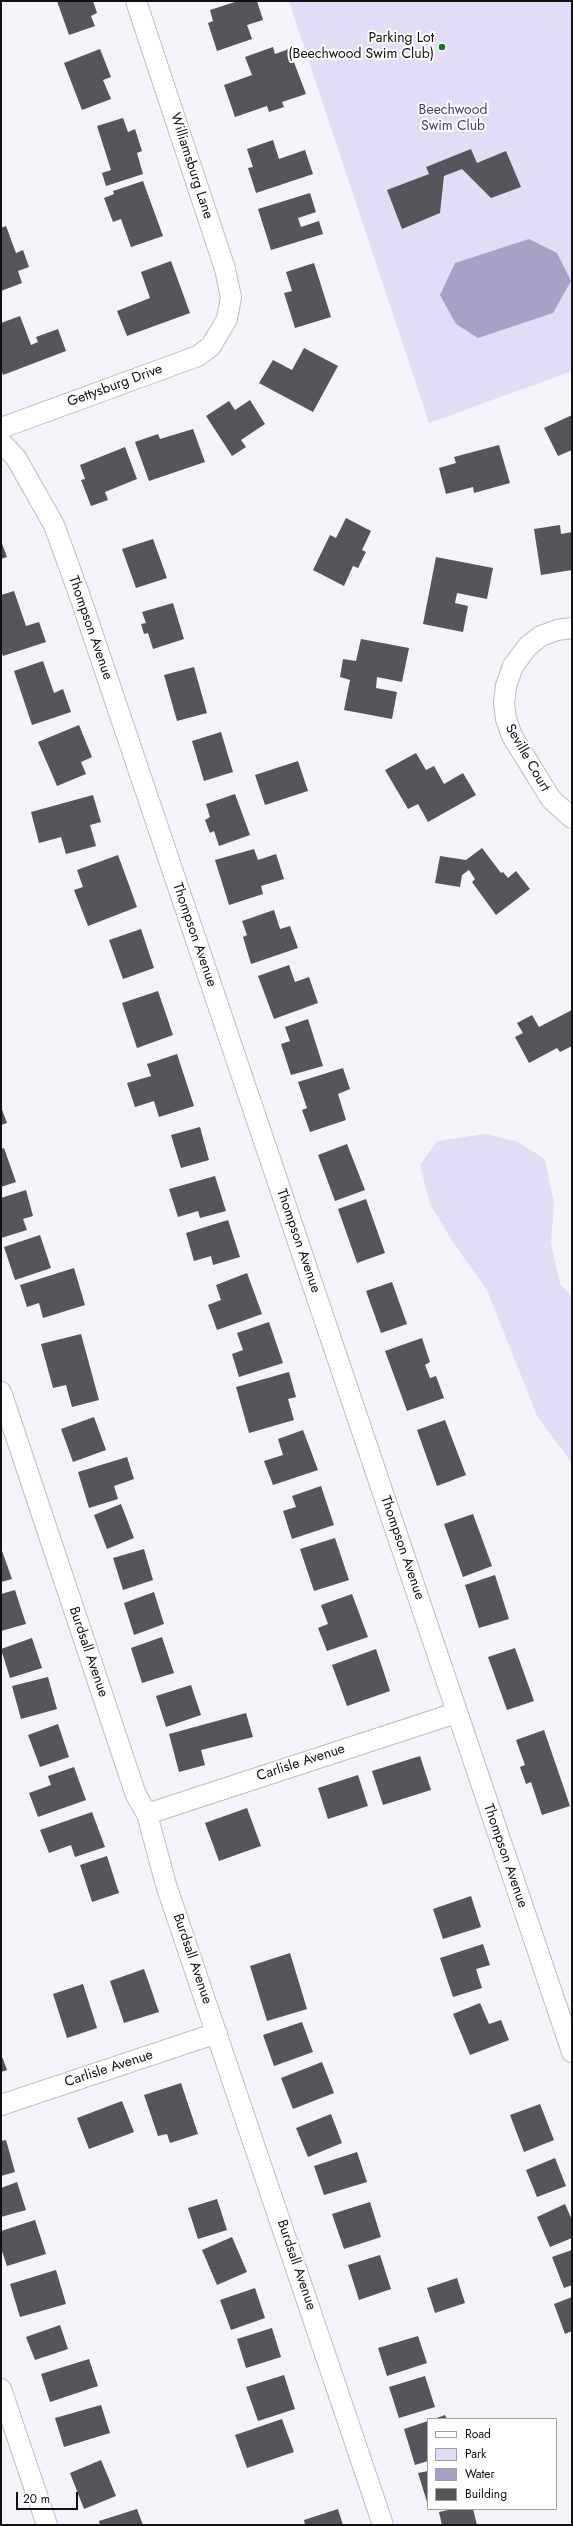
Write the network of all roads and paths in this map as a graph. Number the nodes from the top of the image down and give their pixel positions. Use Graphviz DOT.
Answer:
graph roads {
  1 [pos="136,1"];
  2 [pos="221,332"];
  3 [pos="1,428"];
  4 [pos="1,442"];
  5 [pos="572,628"];
  6 [pos="572,818"];
  7 [pos="1,1392"];
  8 [pos="456,1713"];
  9 [pos="147,1814"];
  10 [pos="217,2033"];
  11 [pos="572,2052"];
  12 [pos="1,2105"];
  13 [pos="1,2389"];
  14 [pos="47,2525"];
  15 [pos="383,2525"];
  1 -- 2 [label="street, Williamsburg Lane"];
  2 -- 3 [label="street, Gettysburg Drive"];
  4 -- 8 [label="street, Thompson Avenue"];
  5 -- 6 [label="street, Seville Court"];
  7 -- 9 [label="street, Burdsall Avenue"];
  8 -- 9 [label="street, Carlisle Avenue"];
  8 -- 11 [label="street, Thompson Avenue"];
  9 -- 10 [label="street, Burdsall Avenue"];
  10 -- 12 [label="street, Carlisle Avenue"];
  10 -- 15 [label="street, Burdsall Avenue"];
  13 -- 14 [label="street"];
}
